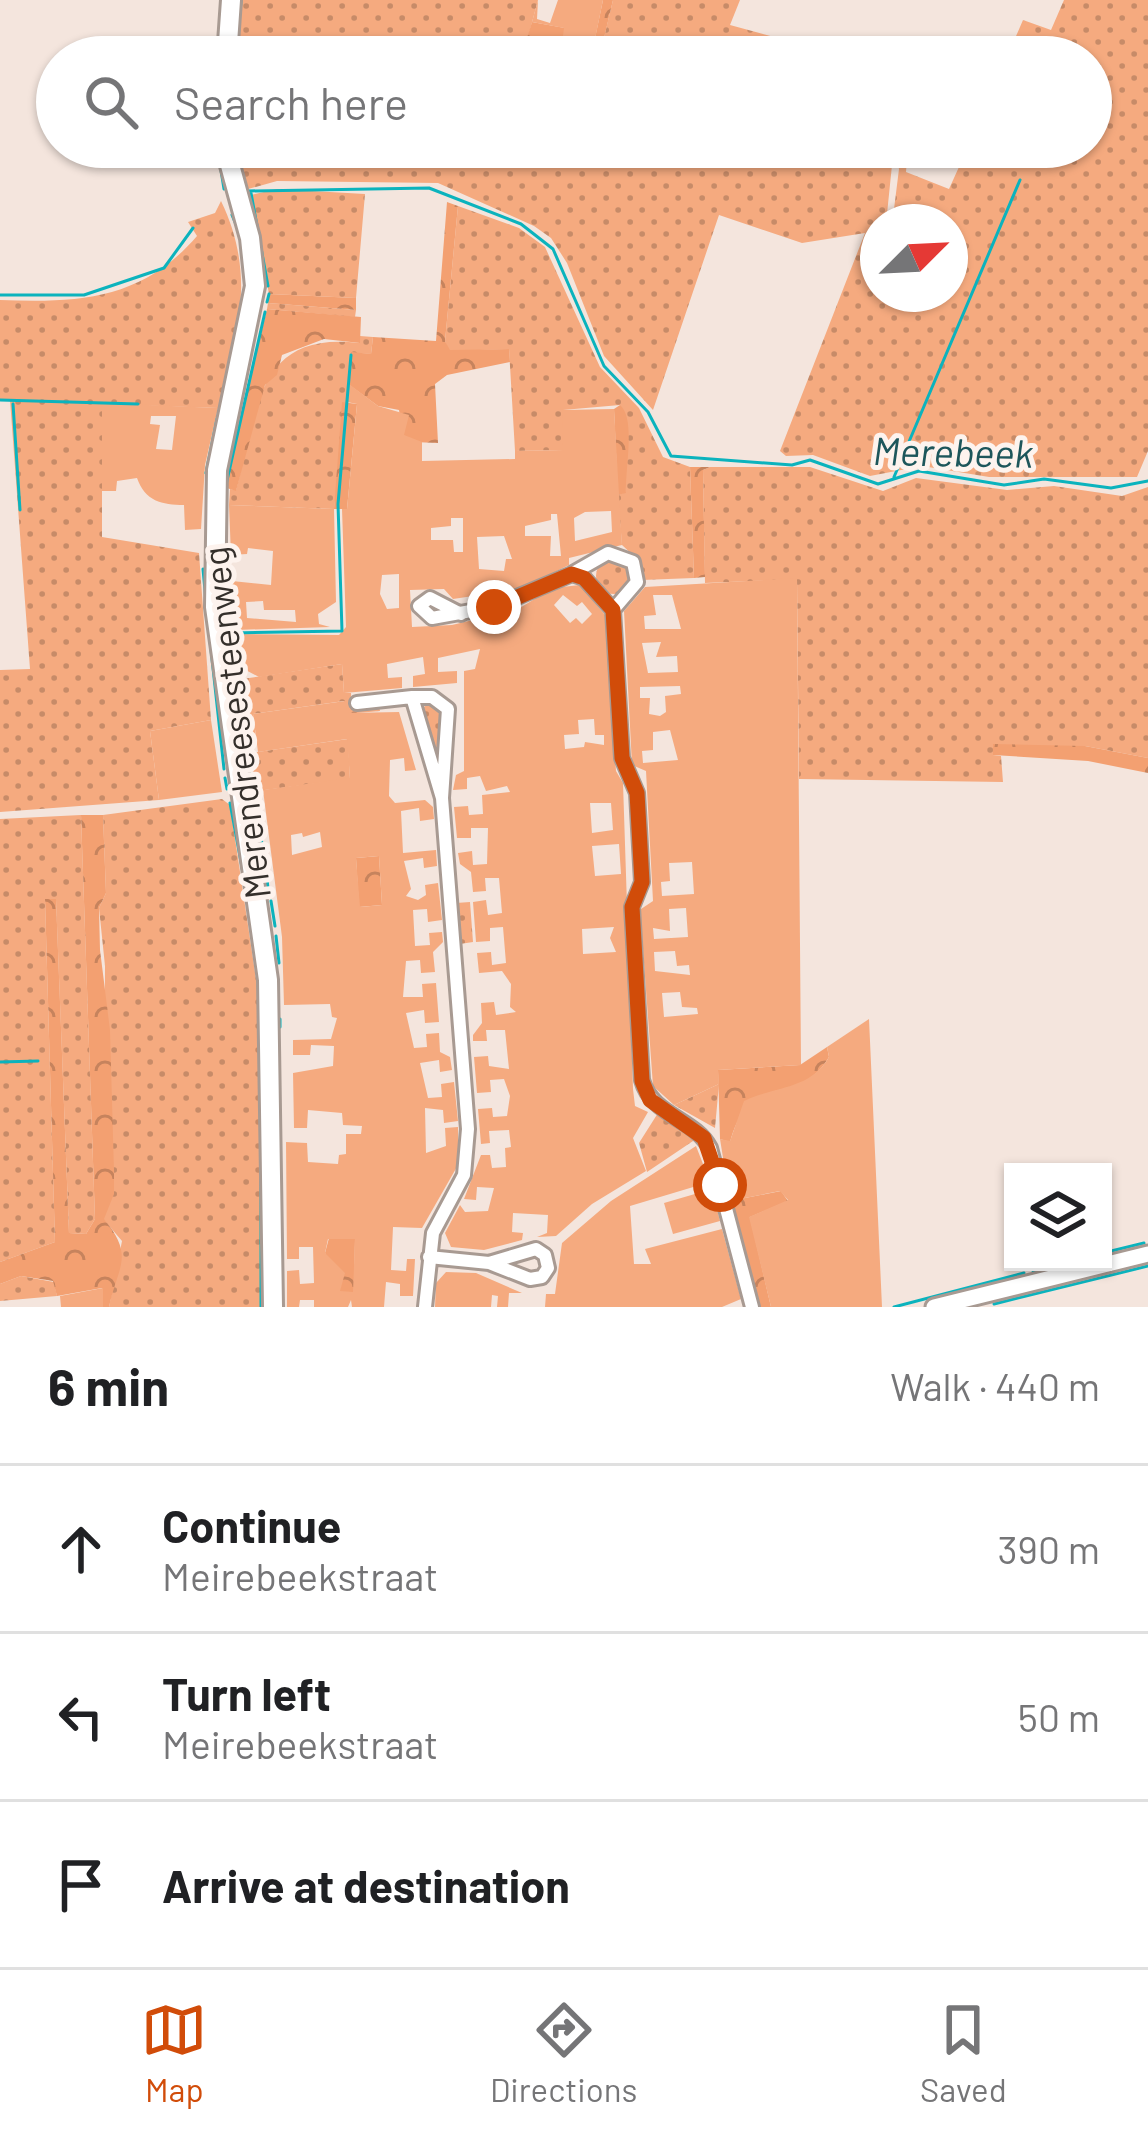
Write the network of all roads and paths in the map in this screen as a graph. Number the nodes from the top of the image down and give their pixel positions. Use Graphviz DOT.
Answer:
graph roads {
  1 [pos="231,0"];
  2 [pos="228,36"];
  3 [pos="231,168"];
  4 [pos="572,574"];
  5 [pos="613,610"];
  6 [pos="460,614"];
  7 [pos="412,698"];
  8 [pos="357,703"];
  9 [pos="442,798"];
  10 [pos="1148,1254"];
  11 [pos="429,1257"];
  12 [pos="488,1263"];
  13 [pos="272,1307"];
  14 [pos="425,1307"];
  15 [pos="752,1307"];
  16 [pos="934,1307"];
  1 -- 2 [label="main road"];
  3 -- 13 [label="main road, Merendreesesteenweg"];
  4 -- 5 [label="street"];
  4 -- 5 [label="street"];
  4 -- 6 [label="street"];
  5 -- 15 [label="street"];
  7 -- 8 [label="street"];
  7 -- 9 [label="street"];
  7 -- 9 [label="street"];
  9 -- 11 [label="street"];
  10 -- 16 [label="street"];
  11 -- 12 [label="street"];
  11 -- 14 [label="street"];
}
